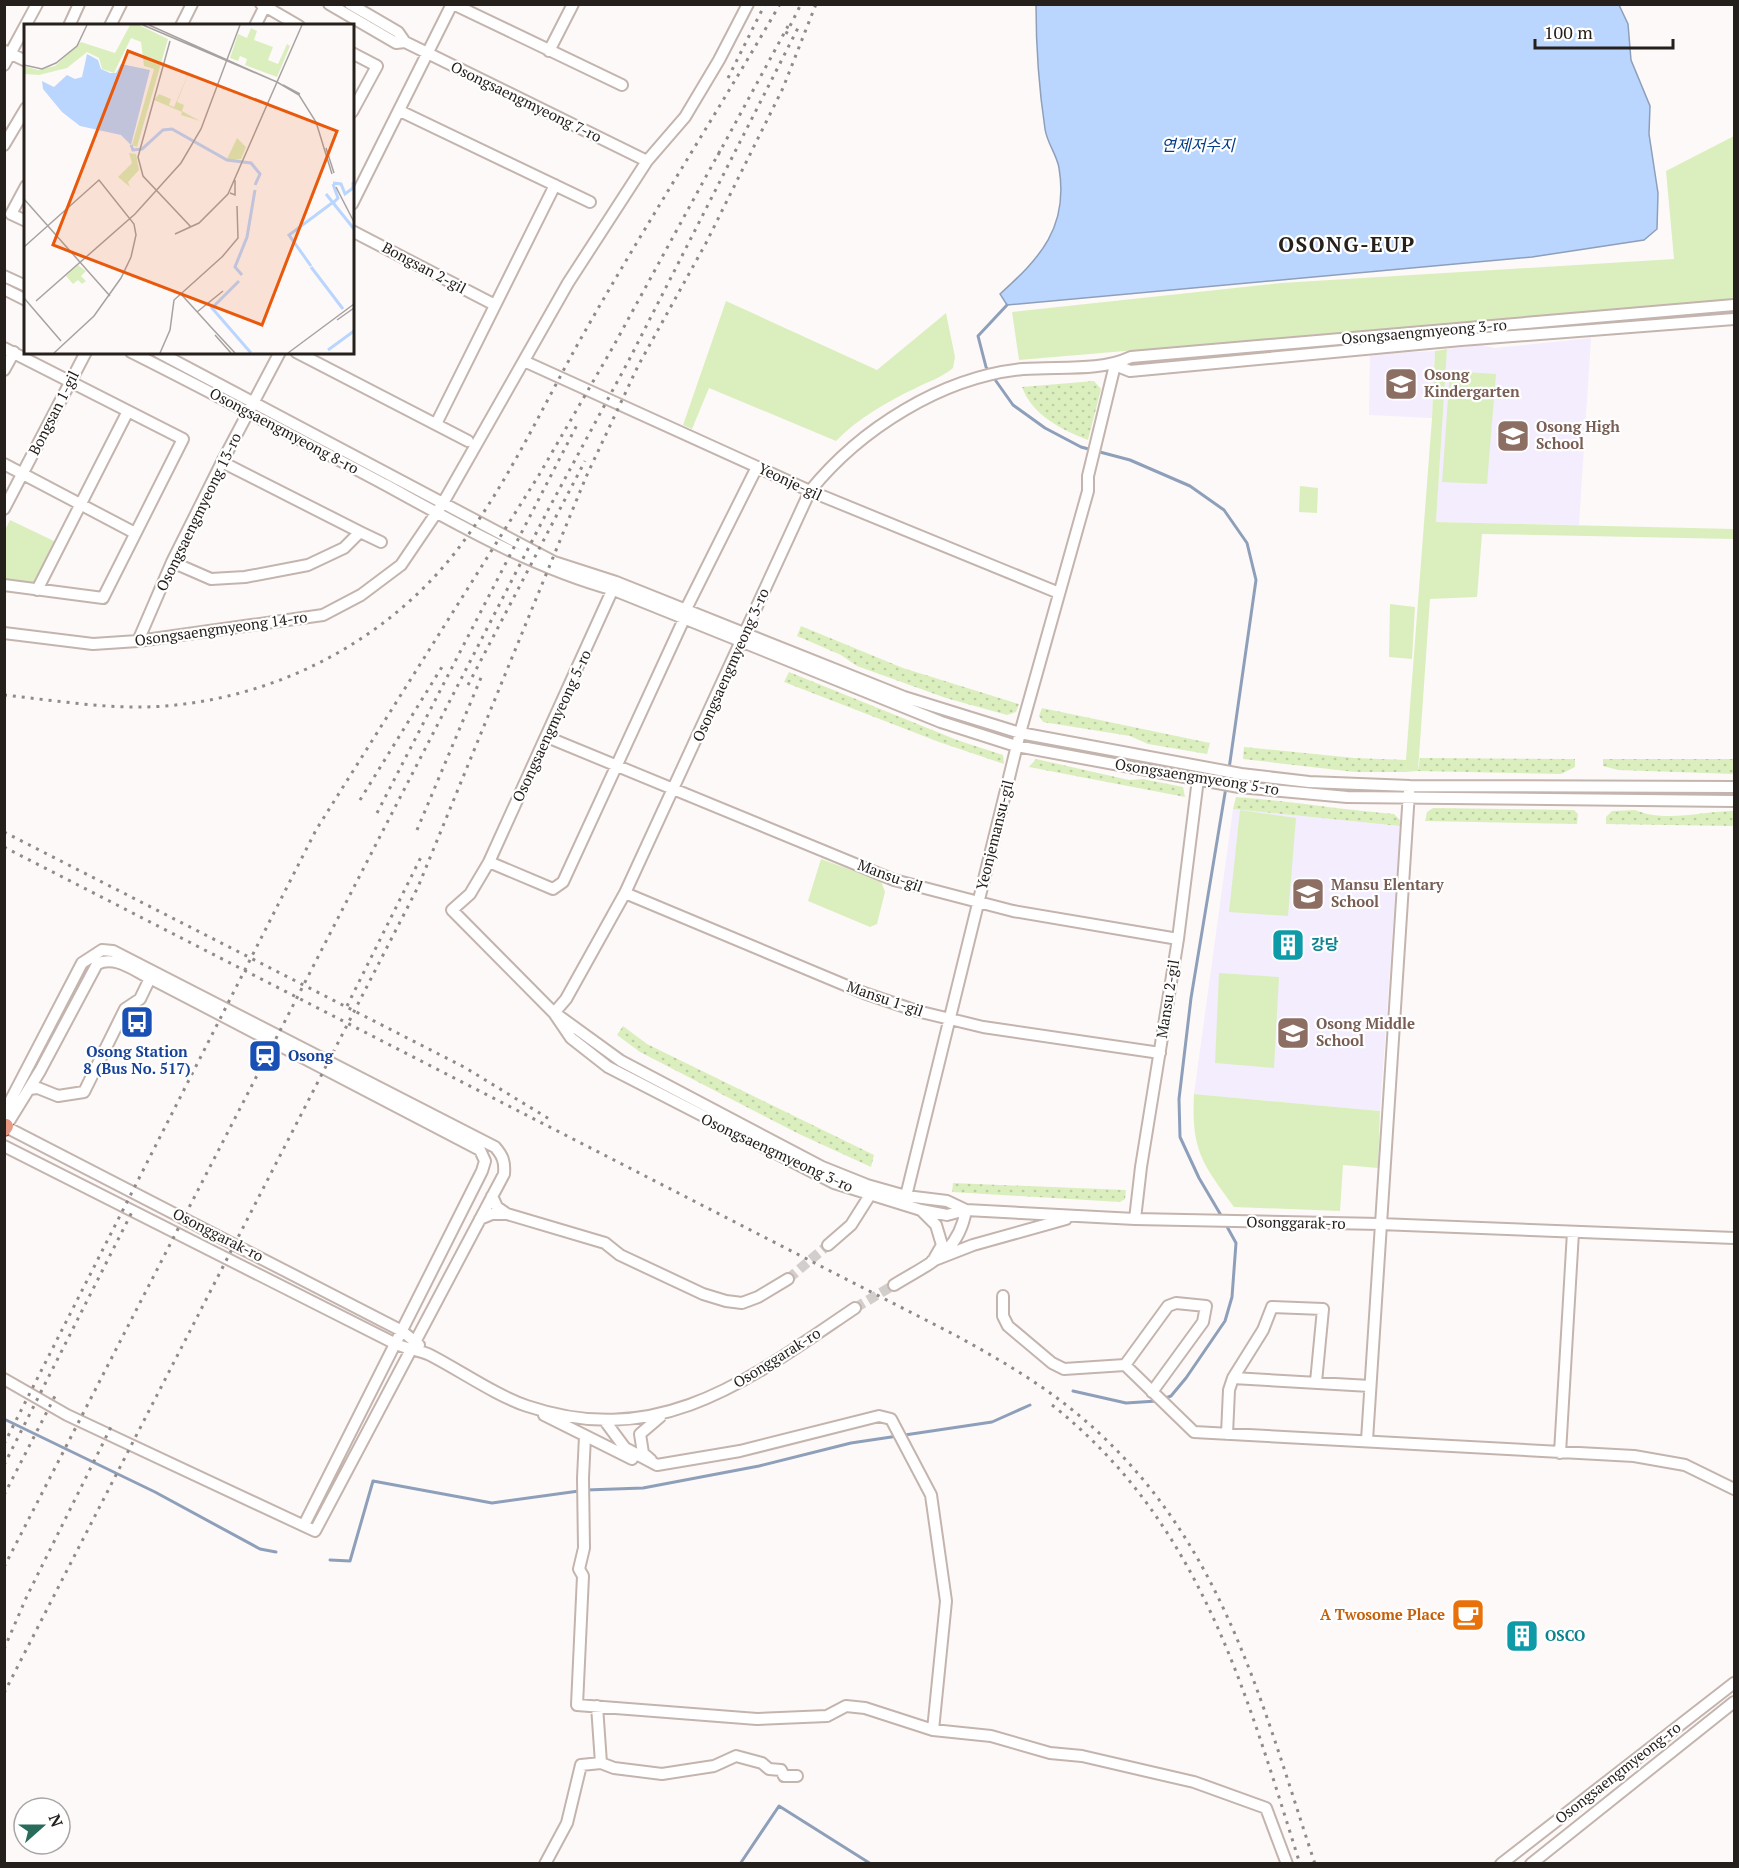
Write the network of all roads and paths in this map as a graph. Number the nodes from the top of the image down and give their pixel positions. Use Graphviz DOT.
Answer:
graph roads {
  1 [pos="37,4"];
  2 [pos="80,4"];
  3 [pos="121,4"];
  4 [pos="192,4"];
  5 [pos="329,4"];
  6 [pos="350,4"];
  7 [pos="452,4"];
  8 [pos="573,4"];
  9 [pos="748,4"];
  10 [pos="264,5"];
  11 [pos="24,24"];
  12 [pos="70,24"];
  13 [pos="111,24"];
  14 [pos="182,24"];
  15 [pos="256,24"];
  16 [pos="296,24"];
  17 [pos="24,25"];
  18 [pos="405,42"];
  19 [pos="549,51"];
  20 [pos="7,52"];
  21 [pos="427,53"];
  22 [pos="354,54"];
  23 [pos="24,60"];
  24 [pos="4,65"];
  25 [pos="622,85"];
  26 [pos="354,108"];
  27 [pos="24,111"];
  28 [pos="400,111"];
  29 [pos="4,145"];
  30 [pos="646,161"];
  31 [pos="555,185"];
  32 [pos="24,190"];
  33 [pos="354,200"];
  34 [pos="590,202"];
  35 [pos="24,220"];
  36 [pos="354,232"];
  37 [pos="4,276"];
  38 [pos="24,285"];
  39 [pos="4,289"];
  40 [pos="24,299"];
  41 [pos="495,305"];
  42 [pos="1734,305"];
  43 [pos="1734,319"];
  44 [pos="9,350"];
  45 [pos="85,354"];
  46 [pos="135,354"];
  47 [pos="161,354"];
  48 [pos="279,354"];
  49 [pos="300,354"];
  50 [pos="526,362"];
  51 [pos="1115,365"];
  52 [pos="4,370"];
  53 [pos="71,382"];
  54 [pos="250,405"];
  55 [pos="128,411"];
  56 [pos="436,424"];
  57 [pos="468,441"];
  58 [pos="222,462"];
  59 [pos="4,464"];
  60 [pos="757,467"];
  61 [pos="23,474"];
  62 [pos="810,492"];
  63 [pos="81,504"];
  64 [pos="440,508"];
  65 [pos="4,509"];
  66 [pos="360,532"];
  67 [pos="135,533"];
  68 [pos="381,542"];
  69 [pos="172,562"];
  70 [pos="4,585"];
  71 [pos="615,586"];
  72 [pos="37,590"];
  73 [pos="1059,593"];
  74 [pos="685,614"];
  75 [pos="4,633"];
  76 [pos="742,638"];
  77 [pos="138,641"];
  78 [pos="1020,733"];
  79 [pos="547,738"];
  80 [pos="1016,746"];
  81 [pos="616,766"];
  82 [pos="1198,779"];
  83 [pos="1734,787"];
  84 [pos="674,789"];
  85 [pos="1409,791"];
  86 [pos="1734,801"];
  87 [pos="489,861"];
  88 [pos="625,893"];
  89 [pos="978,903"];
  90 [pos="1178,939"];
  91 [pos="152,974"];
  92 [pos="554,1013"];
  93 [pos="948,1019"];
  94 [pos="1160,1053"];
  95 [pos="29,1089"];
  96 [pos="5,1124"];
  97 [pos="4,1146"];
  98 [pos="870,1196"];
  99 [pos="906,1196"];
  100 [pos="492,1197"];
  101 [pos="921,1210"];
  102 [pos="966,1210"];
  103 [pos="507,1214"];
  104 [pos="1079,1216"];
  105 [pos="1135,1219"];
  106 [pos="480,1220"];
  107 [pos="1380,1224"];
  108 [pos="1573,1232"];
  109 [pos="1734,1238"];
  110 [pos="828,1245"];
  111 [pos="932,1261"];
  112 [pos="788,1279"];
  113 [pos="894,1284"];
  114 [pos="1003,1296"];
  115 [pos="855,1308"];
  116 [pos="402,1331"];
  117 [pos="396,1344"];
  118 [pos="413,1345"];
  119 [pos="1125,1365"];
  120 [pos="1233,1378"];
  121 [pos="4,1379"];
  122 [pos="1316,1382"];
  123 [pos="1370,1386"];
  124 [pos="1154,1394"];
  125 [pos="525,1406"];
  126 [pos="665,1414"];
  127 [pos="605,1421"];
  128 [pos="1227,1434"];
  129 [pos="585,1436"];
  130 [pos="1367,1440"];
  131 [pos="1560,1453"];
  132 [pos="657,1466"];
  133 [pos="1734,1489"];
  134 [pos="304,1525"];
  135 [pos="1734,1683"];
  136 [pos="1734,1701"];
  137 [pos="597,1706"];
  138 [pos="933,1730"];
  139 [pos="601,1763"];
  140 [pos="797,1776"];
  141 [pos="545,1863"];
  142 [pos="1287,1863"];
  143 [pos="1501,1863"];
  144 [pos="1531,1863"];
  1 -- 11 [label="street"];
  2 -- 12 [label="street"];
  3 -- 13 [label="street"];
  4 -- 14 [label="street"];
  5 -- 18 [label="street, Osongsaengmyeong 7-ro"];
  6 -- 18 [label="street, Osongsaengmyeong 7-ro"];
  7 -- 19 [label="street"];
  7 -- 21 [label="street"];
  8 -- 19 [label="street"];
  9 -- 30 [label="street"];
  10 -- 15 [label="street"];
  10 -- 16 [label="street"];
  17 -- 20 [label="street"];
  18 -- 21 [label="street, Osongsaengmyeong 7-ro"];
  19 -- 25 [label="street"];
  20 -- 23 [label="street"];
  20 -- 24 [label="street"];
  21 -- 28 [label="street"];
  21 -- 30 [label="street, Osongsaengmyeong 7-ro"];
  22 -- 26 [label="street"];
  27 -- 29 [label="street"];
  28 -- 31 [label="street"];
  28 -- 33 [label="street"];
  30 -- 50 [label="street, Osongsaengmyeong 14-ro"];
  31 -- 34 [label="street"];
  31 -- 41 [label="street"];
  32 -- 35 [label="street"];
  36 -- 41 [label="street, Bongsan 2-gil"];
  37 -- 38 [label="street"];
  39 -- 40 [label="street"];
  41 -- 56 [label="street"];
  42 -- 51 [label="street, Osongsaengmyeong 3-ro"];
  43 -- 51 [label="street, Osongsaengmyeong 3-ro"];
  44 -- 52 [label="street"];
  44 -- 53 [label="street"];
  45 -- 53 [label="street, Bongsan 1-gil"];
  46 -- 54 [label="street, Osongsaengmyeong 8-ro"];
  47 -- 54 [label="street, Osongsaengmyeong 8-ro"];
  48 -- 54 [label="street, Osongsaengmyeong 13-ro"];
  49 -- 56 [label="street"];
  50 -- 60 [label="street, Yeonje-gil"];
  50 -- 64 [label="street, Osongsaengmyeong 14-ro"];
  51 -- 62 [label="street, Osongsaengmyeong 3-ro"];
  51 -- 73 [label="street, Yeonjemansu-gil"];
  53 -- 55 [label="street"];
  53 -- 61 [label="street, Bongsan 1-gil"];
  54 -- 58 [label="street, Osongsaengmyeong 13-ro"];
  54 -- 64 [label="street, Osongsaengmyeong 8-ro"];
  55 -- 63 [label="street"];
  55 -- 67 [label="street"];
  56 -- 57 [label="street"];
  58 -- 66 [label="street"];
  58 -- 69 [label="street, Osongsaengmyeong 13-ro"];
  59 -- 61 [label="street, Bongsan 1-gil"];
  60 -- 62 [label="street, Yeonje-gil"];
  60 -- 74 [label="street"];
  61 -- 63 [label="street, Bongsan 1-gil"];
  61 -- 65 [label="street, Bongsan 1-gil"];
  62 -- 73 [label="street, Yeonje-gil"];
  62 -- 76 [label="street, Osongsaengmyeong 3-ro"];
  63 -- 67 [label="street, Bongsan 1-gil"];
  63 -- 72 [label="street"];
  64 -- 71 [label="street, Osongsaengmyeong 8-ro"];
  64 -- 77 [label="street, Osongsaengmyeong 14-ro"];
  66 -- 68 [label="street"];
  66 -- 69 [label="street"];
  67 -- 72 [label="street"];
  69 -- 77 [label="street, Osongsaengmyeong 13-ro"];
  70 -- 72 [label="street"];
  71 -- 74 [label="street, Osongsaengmyeong 5-ro"];
  71 -- 79 [label="street, Osongsaengmyeong 5-ro"];
  73 -- 78 [label="street, Yeonjemansu-gil"];
  74 -- 76 [label="street, Osongsaengmyeong 5-ro"];
  74 -- 81 [label="street"];
  75 -- 77 [label="street, Osongsaengmyeong 14-ro"];
  76 -- 78 [label="street, Osongsaengmyeong 5-ro"];
  76 -- 80 [label="street, Osongsaengmyeong 5-ro"];
  76 -- 84 [label="street, Osongsaengmyeong 3-ro"];
  78 -- 80 [label="street, Yeonjemansu-gil"];
  78 -- 85 [label="street, Osongsaengmyeong 5-ro"];
  79 -- 81 [label="street, Mansu-gil"];
  79 -- 87 [label="street, Osongsaengmyeong 5-ro"];
  80 -- 82 [label="street, Osongsaengmyeong 5-ro"];
  80 -- 89 [label="street, Yeonjemansu-gil"];
  81 -- 84 [label="street, Mansu-gil"];
  81 -- 87 [label="street"];
  82 -- 85 [label="street, Osongsaengmyeong 5-ro"];
  82 -- 90 [label="street, Mansu 2-gil"];
  83 -- 85 [label="street, Osongsaengmyeong 5-ro"];
  84 -- 88 [label="street, Osongsaengmyeong 3-ro"];
  84 -- 89 [label="street, Mansu-gil"];
  85 -- 86 [label="street, Osongsaengmyeong 5-ro"];
  85 -- 107 [label="street"];
  87 -- 92 [label="street, Osongsaengmyeong 5-ro"];
  88 -- 92 [label="street, Osongsaengmyeong 3-ro"];
  88 -- 93 [label="street, Mansu 1-gil"];
  89 -- 90 [label="street, Mansu-gil"];
  89 -- 93 [label="street, Yeonjemansu-gil"];
  90 -- 94 [label="street, Mansu 2-gil"];
  91 -- 95 [label="street"];
  91 -- 95 [label="street"];
  91 -- 96 [label="street"];
  91 -- 100 [label="street"];
  91 -- 116 [label="street"];
  92 -- 98 [label="street, Osongsaengmyeong 3-ro"];
  92 -- 99 [label="street, Osongsaengmyeong 3-ro"];
  93 -- 94 [label="street, Mansu 1-gil"];
  93 -- 99 [label="street, Yeonjemansu-gil"];
  94 -- 105 [label="street, Mansu 2-gil"];
  95 -- 96 [label="street"];
  96 -- 116 [label="street, Osonggarak-ro"];
  97 -- 117 [label="street, Osonggarak-ro"];
  98 -- 101 [label="street, Osongsaengmyeong 3-ro"];
  98 -- 110 [label="street"];
  99 -- 102 [label="street, Osongsaengmyeong 3-ro"];
  100 -- 103 [label="street"];
  100 -- 106 [label="street"];
  101 -- 102 [label="street, Osongsaengmyeong 3-ro"];
  101 -- 111 [label="street"];
  102 -- 104 [label="street, Osonggarak-ro"];
  102 -- 111 [label="street"];
  103 -- 106 [label="street"];
  103 -- 112 [label="street"];
  104 -- 105 [label="street, Osonggarak-ro"];
  104 -- 111 [label="street"];
  105 -- 107 [label="street, Osonggarak-ro"];
  106 -- 118 [label="street"];
  107 -- 108 [label="street, Osonggarak-ro"];
  107 -- 123 [label="street"];
  108 -- 109 [label="street, Osonggarak-ro"];
  108 -- 131 [label="street"];
  111 -- 113 [label="street"];
  114 -- 119 [label="street"];
  115 -- 126 [label="street, Osonggarak-ro"];
  116 -- 117 [label="street"];
  116 -- 118 [label="street, Osonggarak-ro"];
  117 -- 118 [label="street, Osonggarak-ro"];
  117 -- 134 [label="street"];
  118 -- 125 [label="street, Osonggarak-ro"];
  118 -- 134 [label="street"];
  119 -- 124 [label="street"];
  119 -- 124 [label="street"];
  120 -- 122 [label="street"];
  120 -- 122 [label="street"];
  120 -- 128 [label="street"];
  121 -- 134 [label="street"];
  122 -- 123 [label="street"];
  123 -- 130 [label="street"];
  124 -- 128 [label="street"];
  125 -- 127 [label="street, Osonggarak-ro"];
  125 -- 129 [label="street"];
  126 -- 127 [label="street, Osonggarak-ro"];
  126 -- 132 [label="street"];
  127 -- 132 [label="street"];
  128 -- 130 [label="street"];
  129 -- 132 [label="street"];
  129 -- 137 [label="street"];
  130 -- 131 [label="street"];
  131 -- 133 [label="street"];
  132 -- 138 [label="street"];
  135 -- 143 [label="street, Osongsaengmyeong-ro"];
  136 -- 144 [label="street, Osongsaengmyeong-ro"];
  137 -- 138 [label="street"];
  137 -- 139 [label="street"];
  138 -- 142 [label="street"];
  139 -- 140 [label="street"];
  139 -- 141 [label="street"];
}
